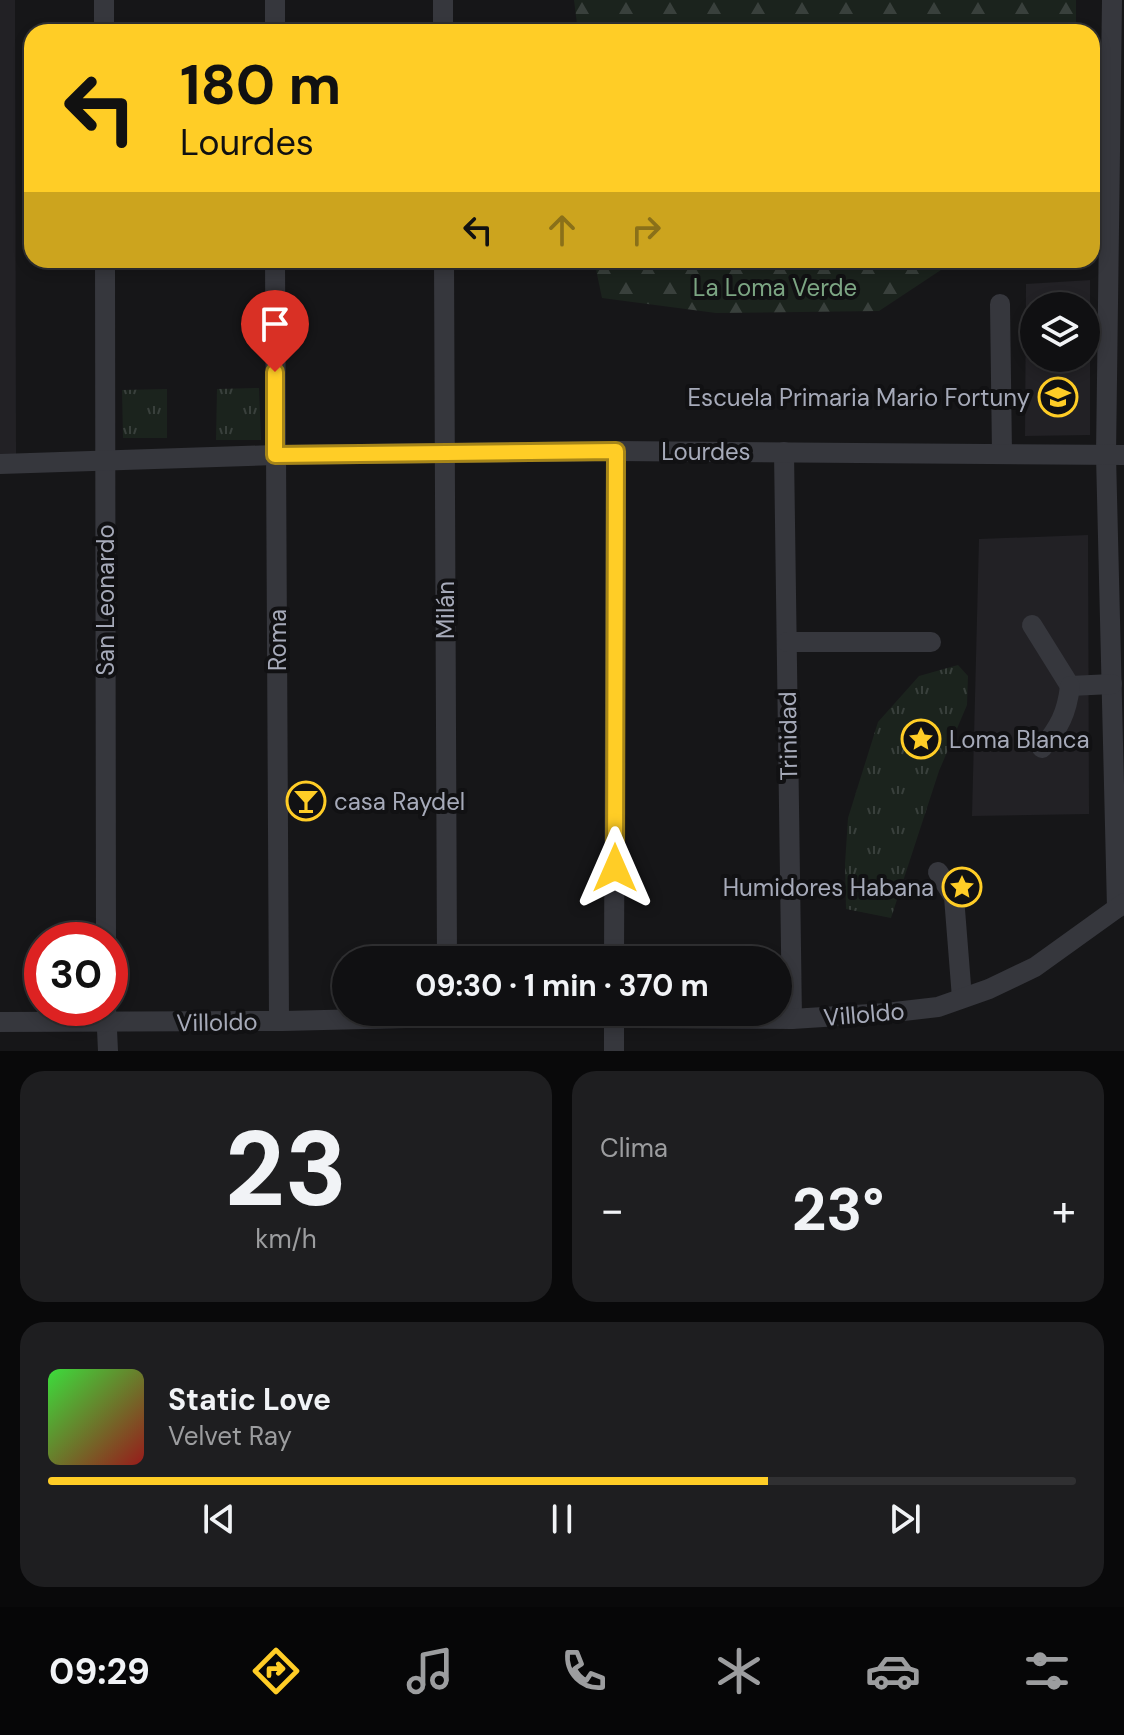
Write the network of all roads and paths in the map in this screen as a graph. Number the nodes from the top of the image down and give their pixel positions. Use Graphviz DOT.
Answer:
graph roads {
  1 [pos="104,0"];
  2 [pos="275,0"];
  3 [pos="443,0"];
  4 [pos="1112,0"];
  5 [pos="104,24"];
  6 [pos="275,24"];
  7 [pos="443,24"];
  8 [pos="105,268"];
  9 [pos="275,268"];
  10 [pos="444,268"];
  11 [pos="1000,304"];
  12 [pos="616,451"];
  13 [pos="784,452"];
  14 [pos="1002,454"];
  15 [pos="275,455"];
  16 [pos="444,455"];
  17 [pos="1115,455"];
  18 [pos="106,460"];
  19 [pos="0,464"];
  20 [pos="1032,625"];
  21 [pos="787,642"];
  22 [pos="931,642"];
  23 [pos="1112,684"];
  24 [pos="1070,686"];
  25 [pos="1042,748"];
  26 [pos="938,872"];
  27 [pos="1120,905"];
  28 [pos="106,922"];
  29 [pos="447,946"];
  30 [pos="614,946"];
  31 [pos="791,946"];
  32 [pos="962,998"];
  33 [pos="128,1016"];
  34 [pos="332,1019"];
  35 [pos="792,1019"];
  36 [pos="24,1020"];
  37 [pos="279,1021"];
  38 [pos="0,1022"];
  39 [pos="107,1026"];
  40 [pos="614,1026"];
  41 [pos="108,1051"];
  42 [pos="614,1051"];
  1 -- 5 [label="street"];
  2 -- 6 [label="street"];
  3 -- 7 [label="street"];
  4 -- 17 [label="street"];
  8 -- 18 [label="street, San Leonardo"];
  9 -- 15 [label="street, Roma"];
  10 -- 16 [label="street, Milán"];
  11 -- 14 [label="street"];
  12 -- 13 [label="street, Lourdes"];
  12 -- 16 [label="street, Lourdes"];
  12 -- 30 [label="street"];
  13 -- 14 [label="street, Lourdes"];
  13 -- 21 [label="street, Trinidad"];
  14 -- 17 [label="street, Lourdes"];
  15 -- 16 [label="street, Lourdes"];
  15 -- 18 [label="street, Lourdes"];
  15 -- 37 [label="street, Roma"];
  16 -- 29 [label="street, Milán"];
  17 -- 23 [label="street"];
  18 -- 19 [label="street, Lourdes"];
  18 -- 28 [label="street, San Leonardo"];
  20 -- 24 [label="street"];
  21 -- 22 [label="street"];
  21 -- 31 [label="street, Trinidad"];
  23 -- 24 [label="street"];
  23 -- 27 [label="street"];
  24 -- 25 [label="street"];
  26 -- 32 [label="street"];
  27 -- 32 [label="street, Villoldo"];
  32 -- 35 [label="street, Villoldo"];
  33 -- 37 [label="street, Villoldo"];
  34 -- 37 [label="street, Villoldo"];
  36 -- 38 [label="street, Villoldo"];
  39 -- 41 [label="street"];
  40 -- 42 [label="street"];
}
